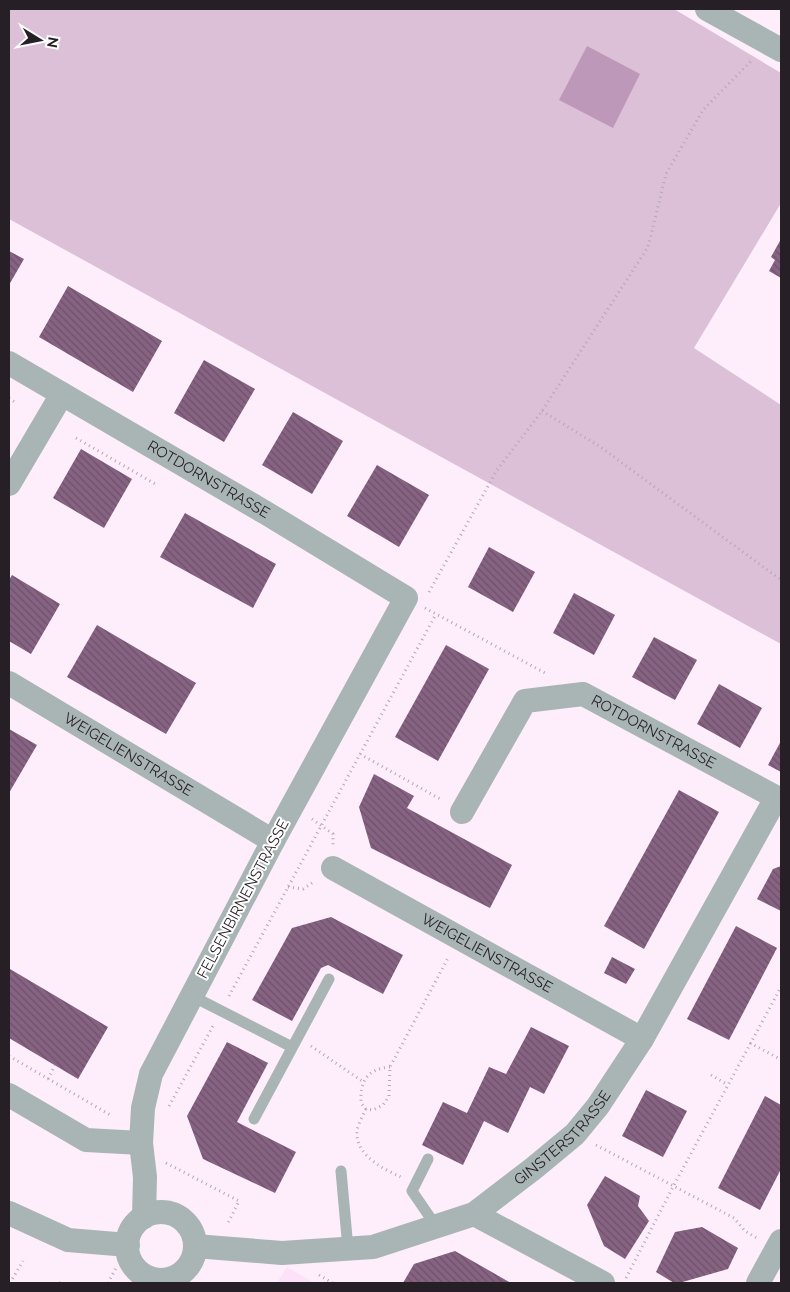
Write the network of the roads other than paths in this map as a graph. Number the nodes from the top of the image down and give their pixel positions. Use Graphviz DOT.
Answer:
graph roads {
  1 [pos="707,9"];
  2 [pos="775,47"];
  3 [pos="9,363"];
  4 [pos="62,394"];
  5 [pos="9,484"];
  6 [pos="414,602"];
  7 [pos="9,683"];
  8 [pos="778,799"];
  9 [pos="462,812"];
  10 [pos="273,841"];
  11 [pos="333,868"];
  12 [pos="329,979"];
  13 [pos="192,996"];
  14 [pos="642,1039"];
  15 [pos="295,1042"];
  16 [pos="9,1094"];
  17 [pos="254,1119"];
  18 [pos="142,1142"];
  19 [pos="428,1160"];
  20 [pos="341,1171"];
  21 [pos="9,1212"];
  22 [pos="474,1214"];
  23 [pos="144,1217"];
  24 [pos="436,1226"];
  25 [pos="128,1245"];
  26 [pos="779,1245"];
  27 [pos="206,1247"];
  28 [pos="348,1249"];
  29 [pos="158,1281"];
  30 [pos="603,1283"];
  31 [pos="758,1283"];
  1 -- 2 [label="street"];
  3 -- 4 [label="street, ROTDORNSTRASSE"];
  4 -- 5 [label="street"];
  4 -- 6 [label="street, ROTDORNSTRASSE"];
  6 -- 10 [label="street, FELSENBIRNENSTRASSE"];
  7 -- 10 [label="street, WEIGELIENSTRASSE"];
  8 -- 9 [label="street, ROTDORNSTRASSE"];
  8 -- 14 [label="street, GINSTERSTRASSE"];
  10 -- 13 [label="street, FELSENBIRNENSTRASSE"];
  11 -- 14 [label="street, WEIGELIENSTRASSE"];
  12 -- 15 [label="lane"];
  13 -- 15 [label="lane"];
  13 -- 18 [label="street, FELSENBIRNENSTRASSE"];
  14 -- 22 [label="street, GINSTERSTRASSE"];
  15 -- 17 [label="lane"];
  16 -- 18 [label="street"];
  18 -- 23 [label="street, FELSENBIRNENSTRASSE"];
  19 -- 24 [label="lane"];
  20 -- 28 [label="lane"];
  21 -- 25 [label="street"];
  22 -- 24 [label="street, GINSTERSTRASSE"];
  22 -- 30 [label="street"];
  23 -- 25 [label="street"];
  23 -- 27 [label="street"];
  24 -- 28 [label="street, GINSTERSTRASSE"];
  25 -- 29 [label="street"];
  26 -- 31 [label="street"];
  27 -- 28 [label="street, GINSTERSTRASSE"];
  27 -- 29 [label="street"];
}
